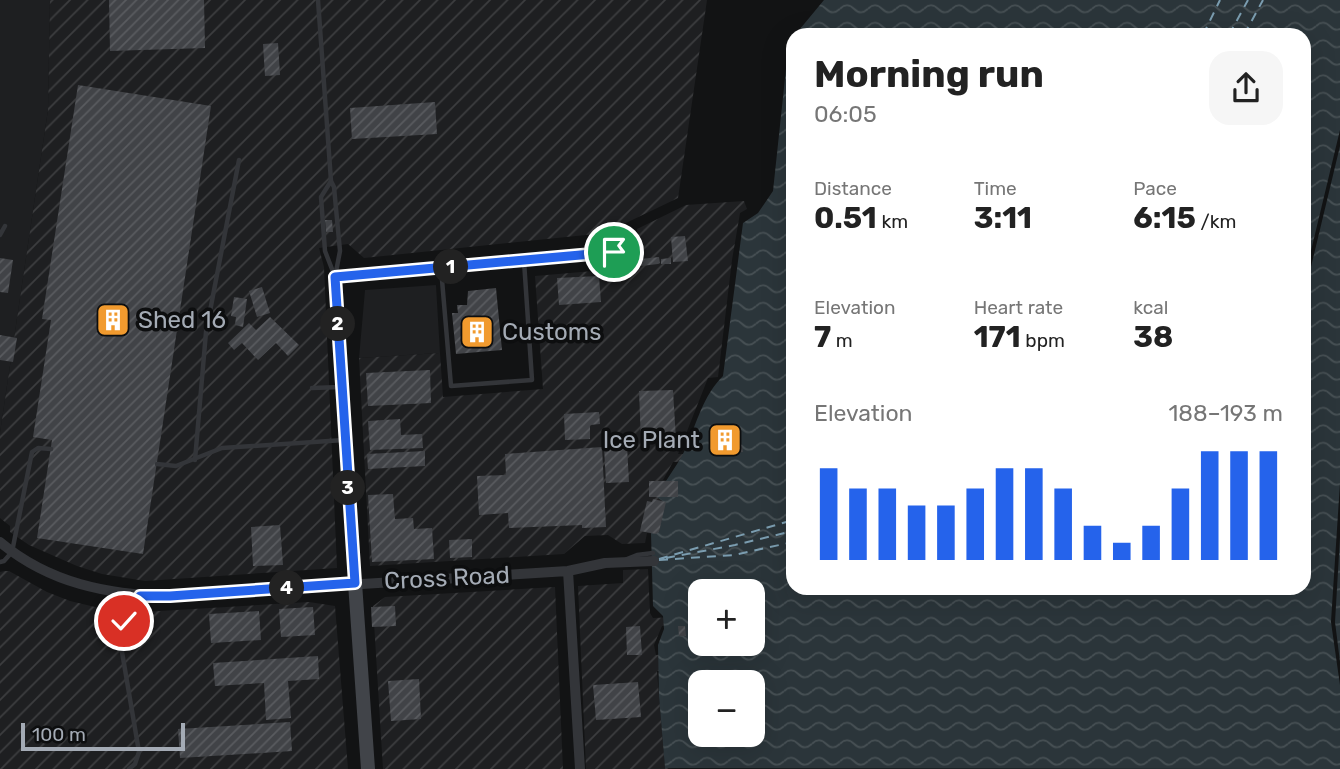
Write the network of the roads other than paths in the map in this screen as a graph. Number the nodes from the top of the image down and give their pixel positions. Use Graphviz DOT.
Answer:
graph roads {
  1 [pos="317,0"];
  2 [pos="239,160"];
  3 [pos="331,181"];
  4 [pos="5,226"];
  5 [pos="0,235"];
  6 [pos="614,252"];
  7 [pos="524,261"];
  8 [pos="441,268"];
  9 [pos="335,277"];
  10 [pos="342,387"];
  11 [pos="312,388"];
  12 [pos="345,440"];
  13 [pos="51,449"];
  14 [pos="195,460"];
  15 [pos="157,464"];
  16 [pos="0,542"];
  17 [pos="12,552"];
  18 [pos="654,557"];
  19 [pos="0,562"];
  20 [pos="568,571"];
  21 [pos="355,583"];
  22 [pos="140,596"];
  23 [pos="129,769"];
  24 [pos="368,769"];
  25 [pos="580,769"];
  1 -- 3 [label="lane"];
  2 -- 14 [label="lane"];
  3 -- 9 [label="lane"];
  3 -- 9 [label="lane"];
  4 -- 5 [label="lane"];
  6 -- 7 [label="street"];
  7 -- 8 [label="street"];
  7 -- 8 [label="lane"];
  8 -- 9 [label="street"];
  9 -- 10 [label="street"];
  10 -- 11 [label="lane"];
  10 -- 12 [label="street"];
  12 -- 14 [label="lane"];
  12 -- 21 [label="street"];
  13 -- 17 [label="lane"];
  14 -- 15 [label="lane"];
  16 -- 17 [label="street, Cross Road"];
  17 -- 19 [label="lane"];
  17 -- 22 [label="street, Cross Road"];
  18 -- 20 [label="street, Cross Road"];
  20 -- 21 [label="street, Cross Road"];
  20 -- 25 [label="street"];
  21 -- 22 [label="street, Cross Road"];
  21 -- 24 [label="main road"];
  22 -- 23 [label="lane"];
}
